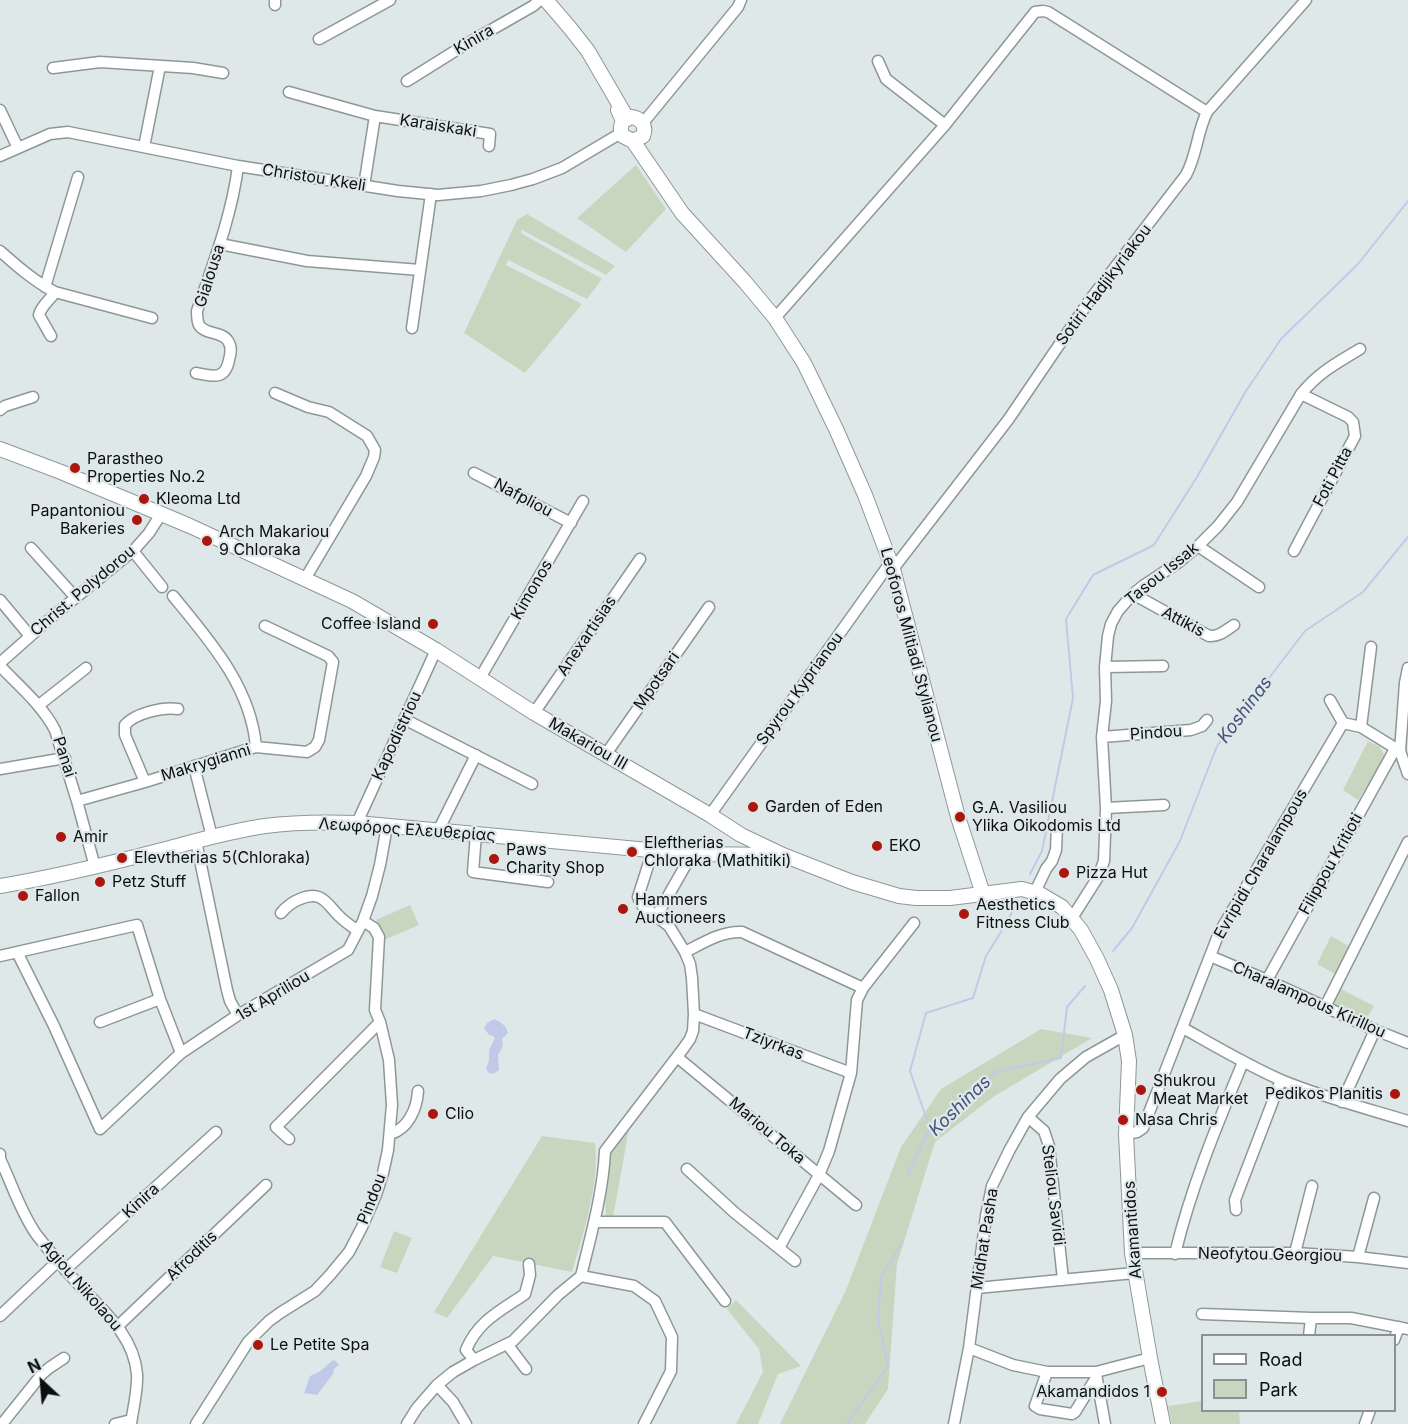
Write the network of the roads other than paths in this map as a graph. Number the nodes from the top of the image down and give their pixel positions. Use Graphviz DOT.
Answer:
graph roads {
  1 [pos="390,0"];
  2 [pos="540,0"];
  3 [pos="546,0"];
  4 [pos="741,0"];
  5 [pos="1306,0"];
  6 [pos="319,39"];
  7 [pos="878,62"];
  8 [pos="160,66"];
  9 [pos="53,68"];
  10 [pos="223,73"];
  11 [pos="407,81"];
  12 [pos="289,93"];
  13 [pos="0,110"];
  14 [pos="1207,112"];
  15 [pos="375,117"];
  16 [pos="945,124"];
  17 [pos="632,129"];
  18 [pos="489,146"];
  19 [pos="144,147"];
  20 [pos="18,148"];
  21 [pos="0,156"];
  22 [pos="238,166"];
  23 [pos="78,177"];
  24 [pos="364,186"];
  25 [pos="431,194"];
  26 [pos="220,244"];
  27 [pos="0,253"];
  28 [pos="420,270"];
  29 [pos="50,289"];
  30 [pos="152,318"];
  31 [pos="775,318"];
  32 [pos="412,328"];
  33 [pos="51,336"];
  34 [pos="1360,349"];
  35 [pos="196,373"];
  36 [pos="275,393"];
  37 [pos="1301,394"];
  38 [pos="33,397"];
  39 [pos="0,410"];
  40 [pos="0,449"];
  41 [pos="474,473"];
  42 [pos="583,501"];
  43 [pos="161,514"];
  44 [pos="571,523"];
  45 [pos="1198,546"];
  46 [pos="31,548"];
  47 [pos="133,551"];
  48 [pos="1294,551"];
  49 [pos="640,559"];
  50 [pos="892,566"];
  51 [pos="305,579"];
  52 [pos="162,587"];
  53 [pos="1259,587"];
  54 [pos="1132,594"];
  55 [pos="173,596"];
  56 [pos="76,598"];
  57 [pos="0,600"];
  58 [pos="709,607"];
  59 [pos="1234,625"];
  60 [pos="264,626"];
  61 [pos="30,636"];
  62 [pos="1371,647"];
  63 [pos="436,650"];
  64 [pos="0,664"];
  65 [pos="1164,666"];
  66 [pos="1105,667"];
  67 [pos="86,668"];
  68 [pos="1408,668"];
  69 [pos="480,678"];
  70 [pos="1407,679"];
  71 [pos="1330,700"];
  72 [pos="39,705"];
  73 [pos="178,709"];
  74 [pos="534,713"];
  75 [pos="404,719"];
  76 [pos="1207,720"];
  77 [pos="1343,723"];
  78 [pos="1361,727"];
  79 [pos="1102,737"];
  80 [pos="256,747"];
  81 [pos="1397,750"];
  82 [pos="606,754"];
  83 [pos="476,755"];
  84 [pos="65,758"];
  85 [pos="194,766"];
  86 [pos="0,769"];
  87 [pos="1408,774"];
  88 [pos="146,782"];
  89 [pos="532,784"];
  90 [pos="77,801"];
  91 [pos="1164,805"];
  92 [pos="1106,808"];
  93 [pos="710,815"];
  94 [pos="357,823"];
  95 [pos="387,826"];
  96 [pos="1057,827"];
  97 [pos="438,831"];
  98 [pos="476,834"];
  99 [pos="741,835"];
  100 [pos="212,837"];
  101 [pos="196,841"];
  102 [pos="1408,842"];
  103 [pos="653,850"];
  104 [pos="692,854"];
  105 [pos="728,854"];
  106 [pos="783,855"];
  107 [pos="973,866"];
  108 [pos="95,867"];
  109 [pos="548,882"];
  110 [pos="0,886"];
  111 [pos="1012,890"];
  112 [pos="1035,892"];
  113 [pos="983,894"];
  114 [pos="955,898"];
  115 [pos="281,913"];
  116 [pos="656,917"];
  117 [pos="1072,918"];
  118 [pos="914,923"];
  119 [pos="360,926"];
  120 [pos="17,952"];
  121 [pos="685,952"];
  122 [pos="0,956"];
  123 [pos="1210,956"];
  124 [pos="1268,980"];
  125 [pos="862,988"];
  126 [pos="160,999"];
  127 [pos="1325,1007"];
  128 [pos="694,1014"];
  129 [pos="238,1015"];
  130 [pos="99,1022"];
  131 [pos="380,1022"];
  132 [pos="1183,1028"];
  133 [pos="1375,1030"];
  134 [pos="1125,1035"];
  135 [pos="1408,1043"];
  136 [pos="181,1053"];
  137 [pos="677,1057"];
  138 [pos="1243,1062"];
  139 [pos="851,1073"];
  140 [pos="1281,1080"];
  141 [pos="418,1091"];
  142 [pos="1342,1102"];
  143 [pos="1028,1117"];
  144 [pos="1408,1121"];
  145 [pos="216,1132"];
  146 [pos="390,1134"];
  147 [pos="1126,1134"];
  148 [pos="289,1139"];
  149 [pos="0,1154"];
  150 [pos="0,1159"];
  151 [pos="687,1169"];
  152 [pos="819,1175"];
  153 [pos="266,1185"];
  154 [pos="1312,1186"];
  155 [pos="1374,1198"];
  156 [pos="856,1205"];
  157 [pos="1236,1210"];
  158 [pos="594,1222"];
  159 [pos="779,1248"];
  160 [pos="1132,1253"];
  161 [pos="1296,1253"];
  162 [pos="1175,1254"];
  163 [pos="1359,1257"];
  164 [pos="58,1261"];
  165 [pos="795,1261"];
  166 [pos="1408,1263"];
  167 [pos="529,1264"];
  168 [pos="65,1270"];
  169 [pos="1134,1273"];
  170 [pos="580,1276"];
  171 [pos="1063,1280"];
  172 [pos="976,1288"];
  173 [pos="725,1301"];
  174 [pos="1202,1314"];
  175 [pos="0,1316"];
  176 [pos="1311,1318"];
  177 [pos="118,1326"];
  178 [pos="1404,1328"];
  179 [pos="1309,1334"];
  180 [pos="507,1344"];
  181 [pos="969,1348"];
  182 [pos="64,1358"];
  183 [pos="1150,1359"];
  184 [pos="474,1360"];
  185 [pos="526,1370"];
  186 [pos="1047,1371"];
  187 [pos="1096,1375"];
  188 [pos="437,1385"];
  189 [pos="131,1422"];
  190 [pos="2,1424"];
  191 [pos="115,1424"];
  192 [pos="196,1424"];
  193 [pos="407,1424"];
  194 [pos="466,1424"];
  195 [pos="644,1424"];
  196 [pos="954,1424"];
  197 [pos="1105,1424"];
  198 [pos="1163,1424"];
  1 -- 6 [label="street"];
  2 -- 11 [label="street, Kinira"];
  3 -- 17 [label="main road, Leoforos Miltiadi Stylianou"];
  4 -- 17 [label="street, Christou Kkeli"];
  5 -- 14 [label="street, Sotiri Hadjikyriakou"];
  7 -- 16 [label="street"];
  8 -- 9 [label="street"];
  8 -- 10 [label="street"];
  8 -- 19 [label="street"];
  12 -- 15 [label="street, Karaiskaki"];
  13 -- 20 [label="street"];
  14 -- 16 [label="street"];
  14 -- 50 [label="street, Sotiri Hadjikyriakou"];
  15 -- 18 [label="street, Karaiskaki"];
  15 -- 24 [label="street"];
  16 -- 31 [label="street"];
  17 -- 25 [label="street, Christou Kkeli"];
  17 -- 31 [label="main road, Leoforos Miltiadi Stylianou"];
  19 -- 20 [label="street, Christou Kkeli"];
  19 -- 22 [label="street, Christou Kkeli"];
  20 -- 21 [label="street, Christou Kkeli"];
  22 -- 24 [label="street, Christou Kkeli"];
  22 -- 26 [label="street, Gialousa"];
  23 -- 29 [label="street"];
  24 -- 25 [label="street, Christou Kkeli"];
  25 -- 28 [label="street"];
  26 -- 28 [label="street"];
  26 -- 35 [label="street, Gialousa"];
  27 -- 29 [label="street"];
  28 -- 32 [label="street"];
  29 -- 30 [label="street"];
  29 -- 33 [label="street"];
  31 -- 50 [label="main road, Leoforos Miltiadi Stylianou"];
  34 -- 37 [label="street, Tasou Issak"];
  36 -- 51 [label="street"];
  37 -- 45 [label="street, Tasou Issak"];
  37 -- 48 [label="street, Foti Pitta"];
  38 -- 39 [label="street"];
  40 -- 43 [label="main road, Makariou III"];
  41 -- 44 [label="street, Nafpliou"];
  42 -- 44 [label="street, Kimonos"];
  43 -- 47 [label="street, Christ. Polydorou"];
  43 -- 51 [label="main road, Makariou III"];
  44 -- 69 [label="street, Kimonos"];
  45 -- 53 [label="street"];
  45 -- 54 [label="street, Tasou Issak"];
  46 -- 56 [label="street"];
  47 -- 52 [label="street"];
  47 -- 56 [label="street, Christ. Polydorou"];
  49 -- 74 [label="street, Anexartisias"];
  50 -- 93 [label="street, Spyrou Kyprianou"];
  50 -- 107 [label="main road, Leoforos Miltiadi Stylianou"];
  51 -- 63 [label="main road, Makariou III"];
  54 -- 59 [label="street, Attikis"];
  54 -- 66 [label="street, Tasou Issak"];
  55 -- 80 [label="street"];
  56 -- 61 [label="street, Christ. Polydorou"];
  57 -- 61 [label="street"];
  58 -- 82 [label="street, Mpotsari"];
  60 -- 80 [label="street, Makrygianni"];
  61 -- 64 [label="street, Christ. Polydorou"];
  62 -- 78 [label="street"];
  63 -- 69 [label="main road, Makariou III"];
  63 -- 75 [label="street, Kapodistriou"];
  64 -- 72 [label="street, Panai"];
  65 -- 66 [label="street"];
  66 -- 79 [label="street, Tasou Issak"];
  67 -- 72 [label="street"];
  68 -- 70 [label="street"];
  69 -- 74 [label="main road, Makariou III"];
  70 -- 81 [label="street"];
  71 -- 77 [label="street"];
  72 -- 84 [label="street, Panai"];
  73 -- 88 [label="street"];
  74 -- 82 [label="main road, Makariou III"];
  75 -- 83 [label="street"];
  75 -- 94 [label="street, Kapodistriou"];
  76 -- 79 [label="street, Pindou"];
  77 -- 78 [label="street"];
  77 -- 123 [label="street, Evripidi Charalampous"];
  78 -- 81 [label="street"];
  79 -- 92 [label="street, Tasou Issak"];
  80 -- 85 [label="street, Makrygianni"];
  81 -- 87 [label="street"];
  81 -- 124 [label="street, Filippou Kritioti"];
  82 -- 93 [label="main road, Makariou III"];
  83 -- 89 [label="street"];
  83 -- 97 [label="street"];
  84 -- 86 [label="street"];
  84 -- 90 [label="street, Panai"];
  85 -- 88 [label="street, Makrygianni"];
  85 -- 100 [label="street"];
  88 -- 90 [label="street, Makrygianni"];
  90 -- 108 [label="street, Panai"];
  91 -- 92 [label="street"];
  92 -- 117 [label="street, Tasou Issak"];
  93 -- 99 [label="main road, Makariou III"];
  94 -- 95 [label="main road, Λεωφόρος Ελευθερίας"];
  94 -- 100 [label="main road, Λεωφόρος Ελευθερίας"];
  95 -- 97 [label="main road, Λεωφόρος Ελευθερίας"];
  95 -- 119 [label="street, 1st Apriliou"];
  96 -- 112 [label="street"];
  97 -- 98 [label="main road, Λεωφόρος Ελευθερίας"];
  98 -- 103 [label="main road, Λεωφόρος Ελευθερίας"];
  98 -- 109 [label="street"];
  99 -- 105 [label="main road"];
  99 -- 106 [label="main road, Makariou III"];
  100 -- 101 [label="main road, Λεωφόρος Ελευθερίας"];
  101 -- 108 [label="main road, Λεωφόρος Ελευθερίας"];
  101 -- 129 [label="street"];
  102 -- 127 [label="street"];
  103 -- 104 [label="main road, Λεωφόρος Ελευθερίας"];
  103 -- 116 [label="street"];
  104 -- 105 [label="main road, Λεωφόρος Ελευθερίας"];
  104 -- 116 [label="street"];
  105 -- 106 [label="main road, Λεωφόρος Ελευθερίας"];
  106 -- 114 [label="main road, Makariou III"];
  107 -- 111 [label="main road"];
  107 -- 113 [label="main road, Leoforos Miltiadi Stylianou"];
  107 -- 114 [label="main road"];
  108 -- 110 [label="main road, Λεωφόρος Ελευθερίας"];
  111 -- 112 [label="main road, Makariou III"];
  111 -- 113 [label="main road, Makariou III"];
  112 -- 117 [label="main road, Makariou III"];
  113 -- 114 [label="main road, Makariou III"];
  115 -- 119 [label="street, Pindou"];
  116 -- 121 [label="street"];
  117 -- 134 [label="main road, Makariou III"];
  118 -- 125 [label="street"];
  119 -- 129 [label="street, 1st Apriliou"];
  119 -- 131 [label="street, Pindou"];
  120 -- 122 [label="street"];
  120 -- 126 [label="street"];
  120 -- 136 [label="street, 1st Apriliou"];
  121 -- 125 [label="street"];
  121 -- 128 [label="street"];
  123 -- 124 [label="street, Charalampous Kirillou"];
  123 -- 132 [label="street, Evripidi Charalampous"];
  124 -- 127 [label="street, Charalampous Kirillou"];
  125 -- 139 [label="street"];
  126 -- 130 [label="street"];
  126 -- 136 [label="street"];
  127 -- 133 [label="street, Charalampous Kirillou"];
  128 -- 137 [label="street"];
  128 -- 139 [label="street, Tziyrkas"];
  129 -- 136 [label="street, 1st Apriliou"];
  131 -- 146 [label="street, Pindou"];
  131 -- 148 [label="street"];
  132 -- 138 [label="street"];
  132 -- 147 [label="street, Evripidi Charalampous"];
  133 -- 135 [label="street, Charalampous Kirillou"];
  133 -- 142 [label="street"];
  134 -- 143 [label="street, Midhat Pasha"];
  134 -- 147 [label="main road, Akamantidos"];
  137 -- 152 [label="street, Mariou Toka"];
  137 -- 158 [label="street"];
  138 -- 140 [label="street"];
  138 -- 162 [label="street"];
  139 -- 152 [label="street"];
  140 -- 142 [label="street"];
  140 -- 157 [label="street"];
  141 -- 146 [label="street"];
  142 -- 144 [label="street"];
  143 -- 171 [label="street, Steliou Savidi"];
  143 -- 172 [label="street, Midhat Pasha"];
  145 -- 168 [label="street, Kinira"];
  146 -- 192 [label="street, Pindou"];
  147 -- 160 [label="main road, Akamantidos"];
  149 -- 150 [label="street, Agiou Nikolaou"];
  150 -- 164 [label="street, Agiou Nikolaou"];
  151 -- 159 [label="street"];
  152 -- 156 [label="street, Mariou Toka"];
  152 -- 159 [label="street"];
  153 -- 177 [label="street, Afroditis"];
  154 -- 161 [label="street"];
  155 -- 163 [label="street"];
  158 -- 170 [label="street"];
  158 -- 173 [label="street"];
  159 -- 165 [label="street"];
  160 -- 162 [label="street, Neofytou Georgiou"];
  160 -- 169 [label="main road, Akamantidos"];
  161 -- 162 [label="street, Neofytou Georgiou"];
  161 -- 163 [label="street, Neofytou Georgiou"];
  163 -- 166 [label="street, Neofytou Georgiou"];
  164 -- 168 [label="street, Agiou Nikolaou"];
  164 -- 175 [label="street"];
  167 -- 184 [label="street"];
  168 -- 177 [label="street, Agiou Nikolaou"];
  169 -- 171 [label="street"];
  169 -- 183 [label="main road, Akamantidos"];
  170 -- 180 [label="street"];
  170 -- 195 [label="street"];
  171 -- 172 [label="street"];
  172 -- 181 [label="street, Midhat Pasha"];
  174 -- 176 [label="street"];
  176 -- 178 [label="street"];
  176 -- 179 [label="street"];
  177 -- 189 [label="street, Agiou Nikolaou"];
  180 -- 184 [label="street"];
  180 -- 185 [label="street"];
  181 -- 186 [label="street"];
  181 -- 196 [label="street, Midhat Pasha"];
  182 -- 190 [label="street"];
  183 -- 187 [label="street"];
  183 -- 198 [label="main road, Akamantidos"];
  184 -- 188 [label="street"];
  186 -- 187 [label="street"];
  186 -- 187 [label="street"];
  187 -- 197 [label="street"];
  188 -- 193 [label="street"];
  188 -- 194 [label="street"];
  189 -- 191 [label="street"];
}
